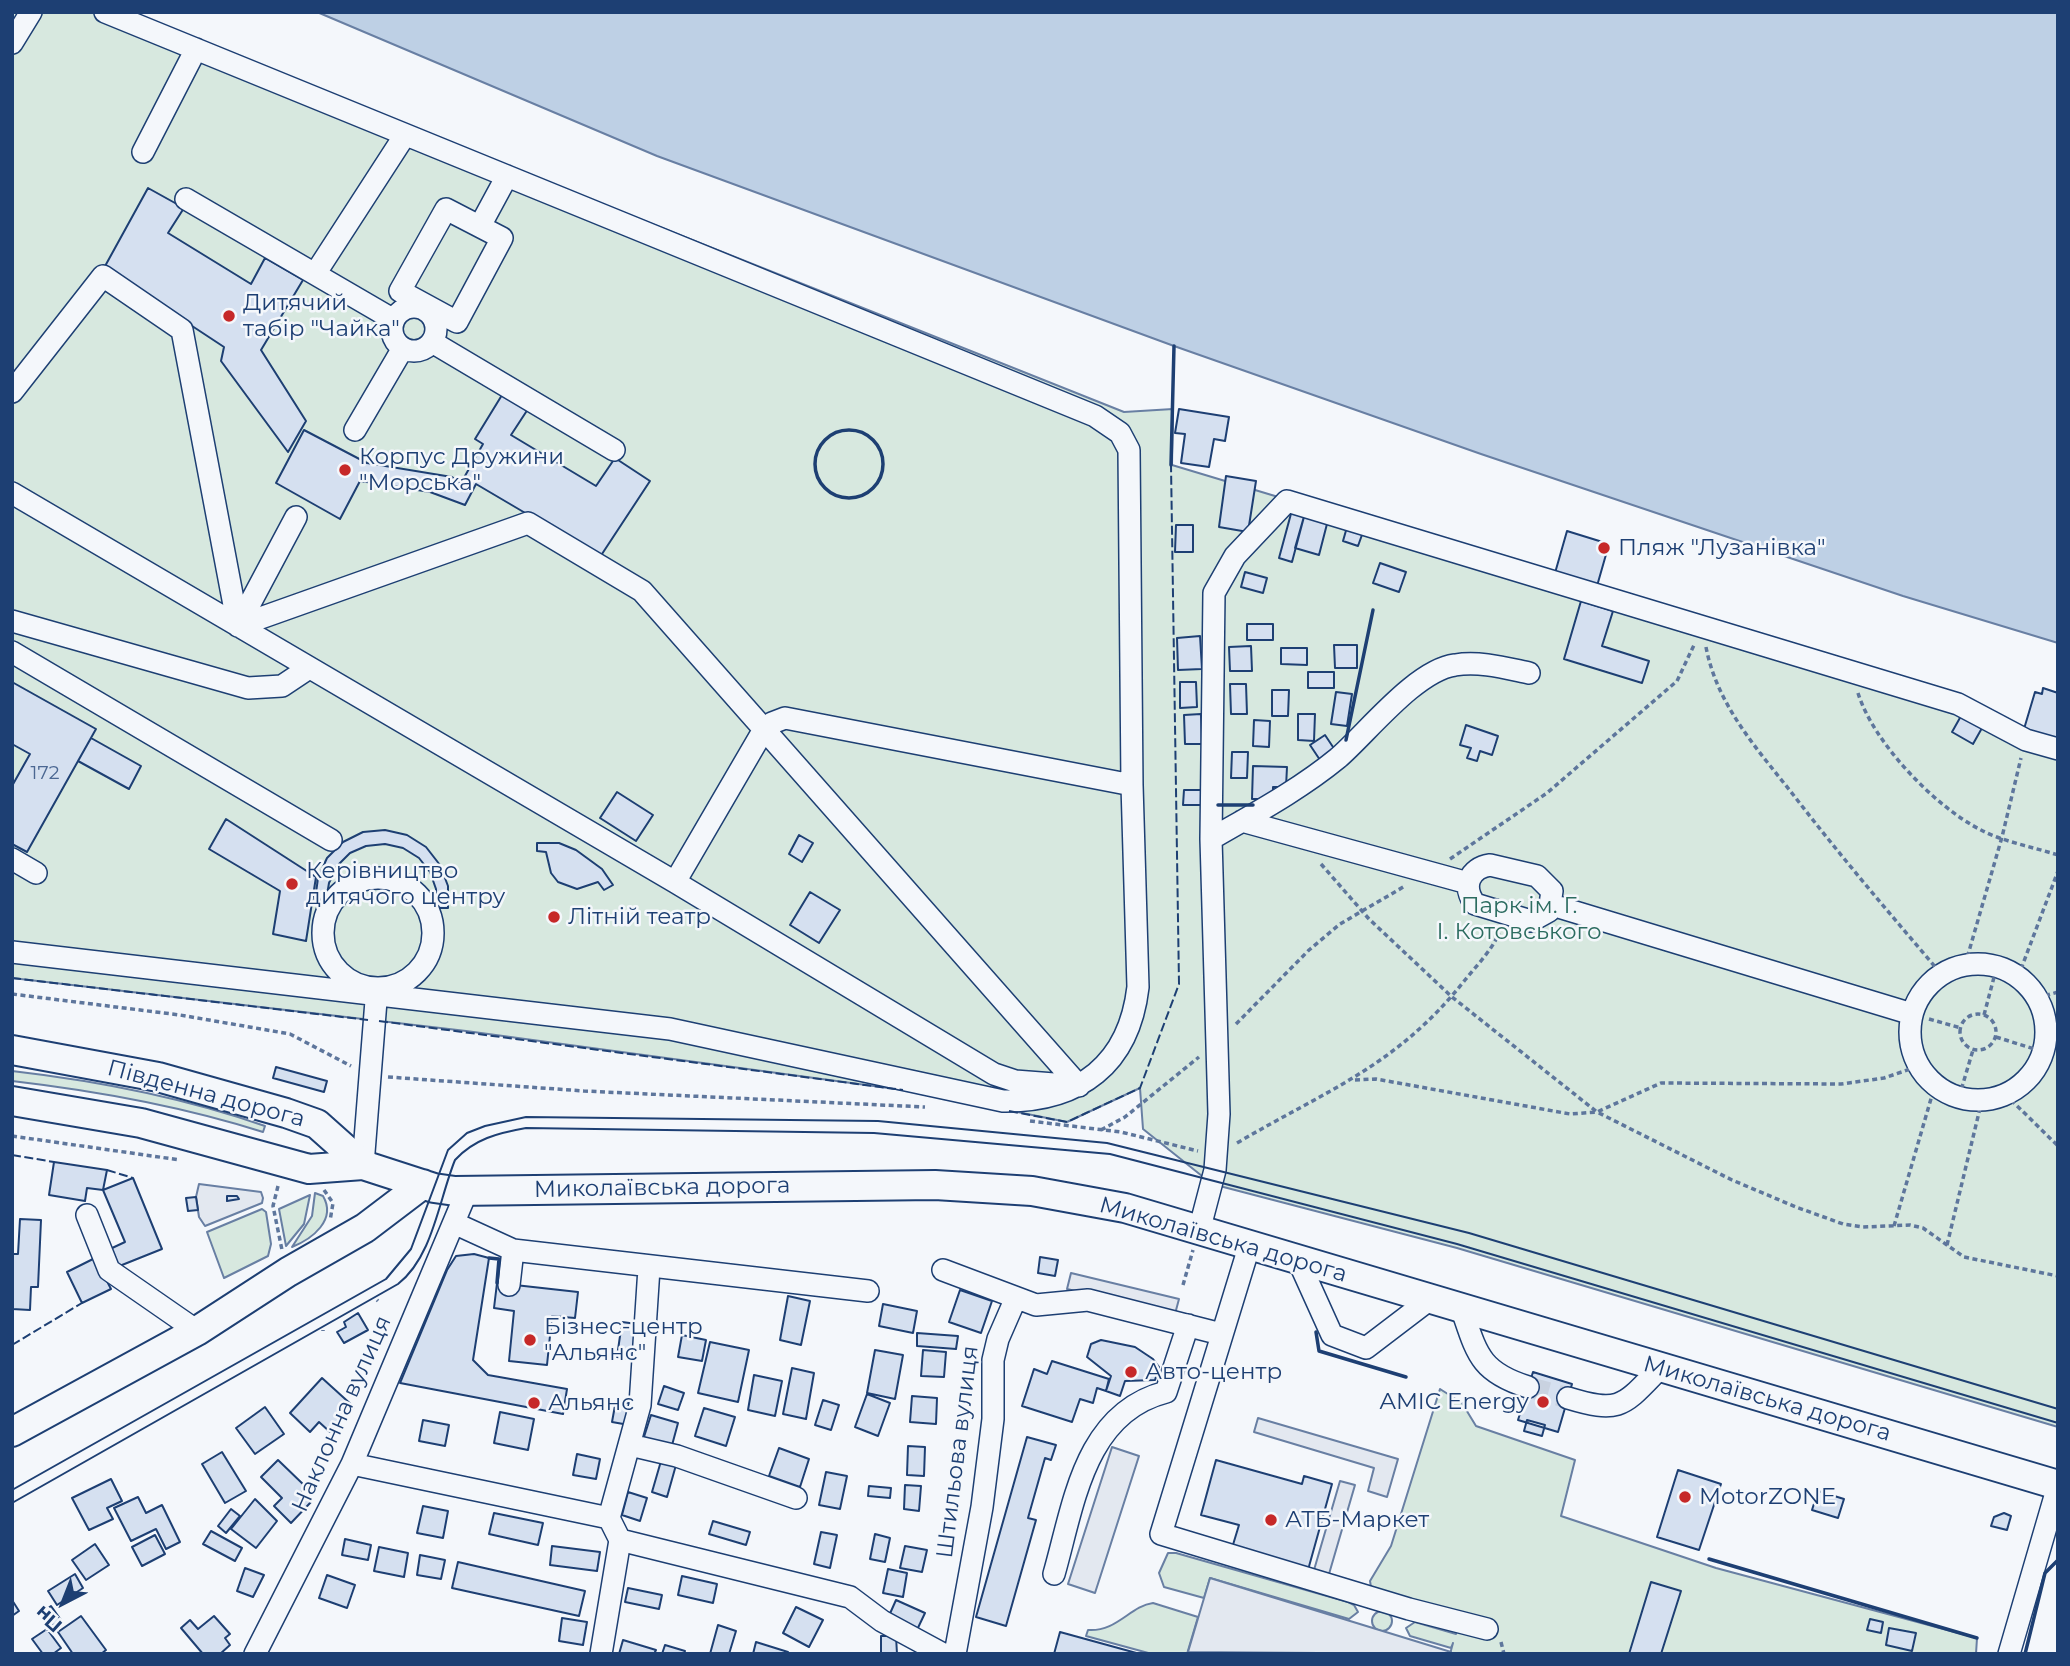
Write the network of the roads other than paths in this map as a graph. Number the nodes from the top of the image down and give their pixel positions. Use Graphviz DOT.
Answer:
graph roads {
  1 [pos="31,12"];
  2 [pos="105,12"];
  3 [pos="12,43"];
  4 [pos="197,50"];
  5 [pos="405,135"];
  6 [pos="143,152"];
  7 [pos="507,176"];
  8 [pos="186,199"];
  9 [pos="480,226"];
  10 [pos="315,274"];
  11 [pos="425,308"];
  12 [pos="394,320"];
  13 [pos="432,342"];
  14 [pos="403,348"];
  15 [pos="19,370"];
  16 [pos="12,392"];
  17 [pos="355,430"];
  18 [pos="614,450"];
  19 [pos="12,493"];
  20 [pos="296,517"];
  21 [pos="12,621"];
  22 [pos="238,626"];
  23 [pos="12,652"];
  24 [pos="309,668"];
  25 [pos="1529,673"];
  26 [pos="763,731"];
  27 [pos="2058,749"];
  28 [pos="1132,785"];
  29 [pos="1242,821"];
  30 [pos="331,839"];
  31 [pos="1211,839"];
  32 [pos="12,859"];
  33 [pos="37,873"];
  34 [pos="675,882"];
  35 [pos="1468,883"];
  36 [pos="1552,905"];
  37 [pos="12,952"];
  38 [pos="376,992"];
  39 [pos="2048,995"];
  40 [pos="1912,1014"];
  41 [pos="12,1050"];
  42 [pos="2051,1054"];
  43 [pos="1079,1086"];
  44 [pos="12,1101"];
  45 [pos="363,1165"];
  46 [pos="423,1184"];
  47 [pos="467,1191"];
  48 [pos="87,1214"];
  49 [pos="454,1223"];
  50 [pos="1199,1231"];
  51 [pos="1249,1247"];
  52 [pos="513,1250"];
  53 [pos="1298,1262"];
  54 [pos="649,1268"];
  55 [pos="943,1270"];
  56 [pos="509,1284"];
  57 [pos="868,1291"];
  58 [pos="1015,1300"];
  59 [pos="1429,1300"];
  60 [pos="1462,1310"];
  61 [pos="1188,1325"];
  62 [pos="197,1331"];
  63 [pos="1221,1334"];
  64 [pos="1660,1368"];
  65 [pos="1528,1387"];
  66 [pos="1568,1398"];
  67 [pos="12,1432"];
  68 [pos="630,1445"];
  69 [pos="352,1464"];
  70 [pos="2058,1485"];
  71 [pos="796,1498"];
  72 [pos="608,1518"];
  73 [pos="620,1540"];
  74 [pos="1054,1574"];
  75 [pos="1487,1629"];
  76 [pos="255,1654"];
  77 [pos="601,1654"];
  78 [pos="943,1654"];
  79 [pos="955,1654"];
  80 [pos="2009,1654"];
  1 -- 3 [label="street"];
  2 -- 4 [label="street"];
  4 -- 5 [label="street"];
  4 -- 6 [label="street"];
  5 -- 7 [label="street"];
  5 -- 10 [label="street"];
  7 -- 9 [label="street"];
  7 -- 28 [label="street"];
  8 -- 10 [label="street"];
  9 -- 11 [label="street"];
  9 -- 11 [label="street"];
  10 -- 12 [label="street"];
  11 -- 12 [label="street"];
  11 -- 13 [label="street"];
  12 -- 14 [label="street"];
  13 -- 14 [label="street"];
  13 -- 18 [label="street"];
  14 -- 17 [label="street"];
  15 -- 16 [label="street"];
  15 -- 22 [label="street"];
  19 -- 22 [label="street"];
  20 -- 22 [label="street"];
  21 -- 24 [label="street"];
  22 -- 24 [label="street"];
  22 -- 26 [label="street"];
  23 -- 30 [label="street"];
  24 -- 34 [label="street"];
  25 -- 29 [label="street"];
  26 -- 28 [label="street"];
  26 -- 34 [label="street"];
  26 -- 43 [label="street"];
  27 -- 31 [label="street"];
  28 -- 43 [label="street"];
  29 -- 31 [label="street"];
  29 -- 35 [label="street"];
  31 -- 50 [label="street"];
  32 -- 33 [label="street"];
  34 -- 43 [label="street"];
  35 -- 36 [label="street"];
  35 -- 36 [label="street"];
  36 -- 40 [label="street"];
  37 -- 38 [label="street"];
  38 -- 38 [label="street"];
  38 -- 43 [label="street"];
  38 -- 45 [label="street"];
  39 -- 40 [label="street"];
  39 -- 42 [label="street"];
  40 -- 42 [label="street"];
  41 -- 45 [label="main road, Південна дорога"];
  44 -- 45 [label="main road, Південна дорога"];
  45 -- 46 [label="main road, Миколаївська дорога"];
  46 -- 47 [label="main road, Миколаївська дорога"];
  46 -- 62 [label="main road"];
  47 -- 49 [label="street, Наклонна вулиця"];
  47 -- 50 [label="main road, Миколаївська дорога"];
  48 -- 62 [label="street"];
  49 -- 52 [label="street"];
  49 -- 69 [label="street, Наклонна вулиця"];
  50 -- 51 [label="main road, Миколаївська дорога"];
  51 -- 53 [label="main road, Миколаївська дорога"];
  51 -- 63 [label="street"];
  52 -- 54 [label="street"];
  52 -- 56 [label="street"];
  53 -- 59 [label="main road, Миколаївська дорога"];
  53 -- 59 [label="street"];
  54 -- 57 [label="street"];
  54 -- 68 [label="street"];
  55 -- 58 [label="street"];
  58 -- 61 [label="street"];
  58 -- 79 [label="street, Штильова вулиця"];
  59 -- 60 [label="main road, Миколаївська дорога"];
  60 -- 64 [label="main road, Миколаївська дорога"];
  60 -- 65 [label="street"];
  61 -- 63 [label="street"];
  61 -- 74 [label="street"];
  62 -- 67 [label="main road"];
  63 -- 75 [label="street"];
  64 -- 66 [label="street"];
  64 -- 70 [label="main road, Миколаївська дорога"];
  68 -- 71 [label="street"];
  68 -- 72 [label="street"];
  69 -- 72 [label="street"];
  69 -- 76 [label="street, Наклонна вулиця"];
  70 -- 80 [label="street"];
  72 -- 73 [label="street"];
  73 -- 77 [label="street"];
  73 -- 78 [label="street"];
}
